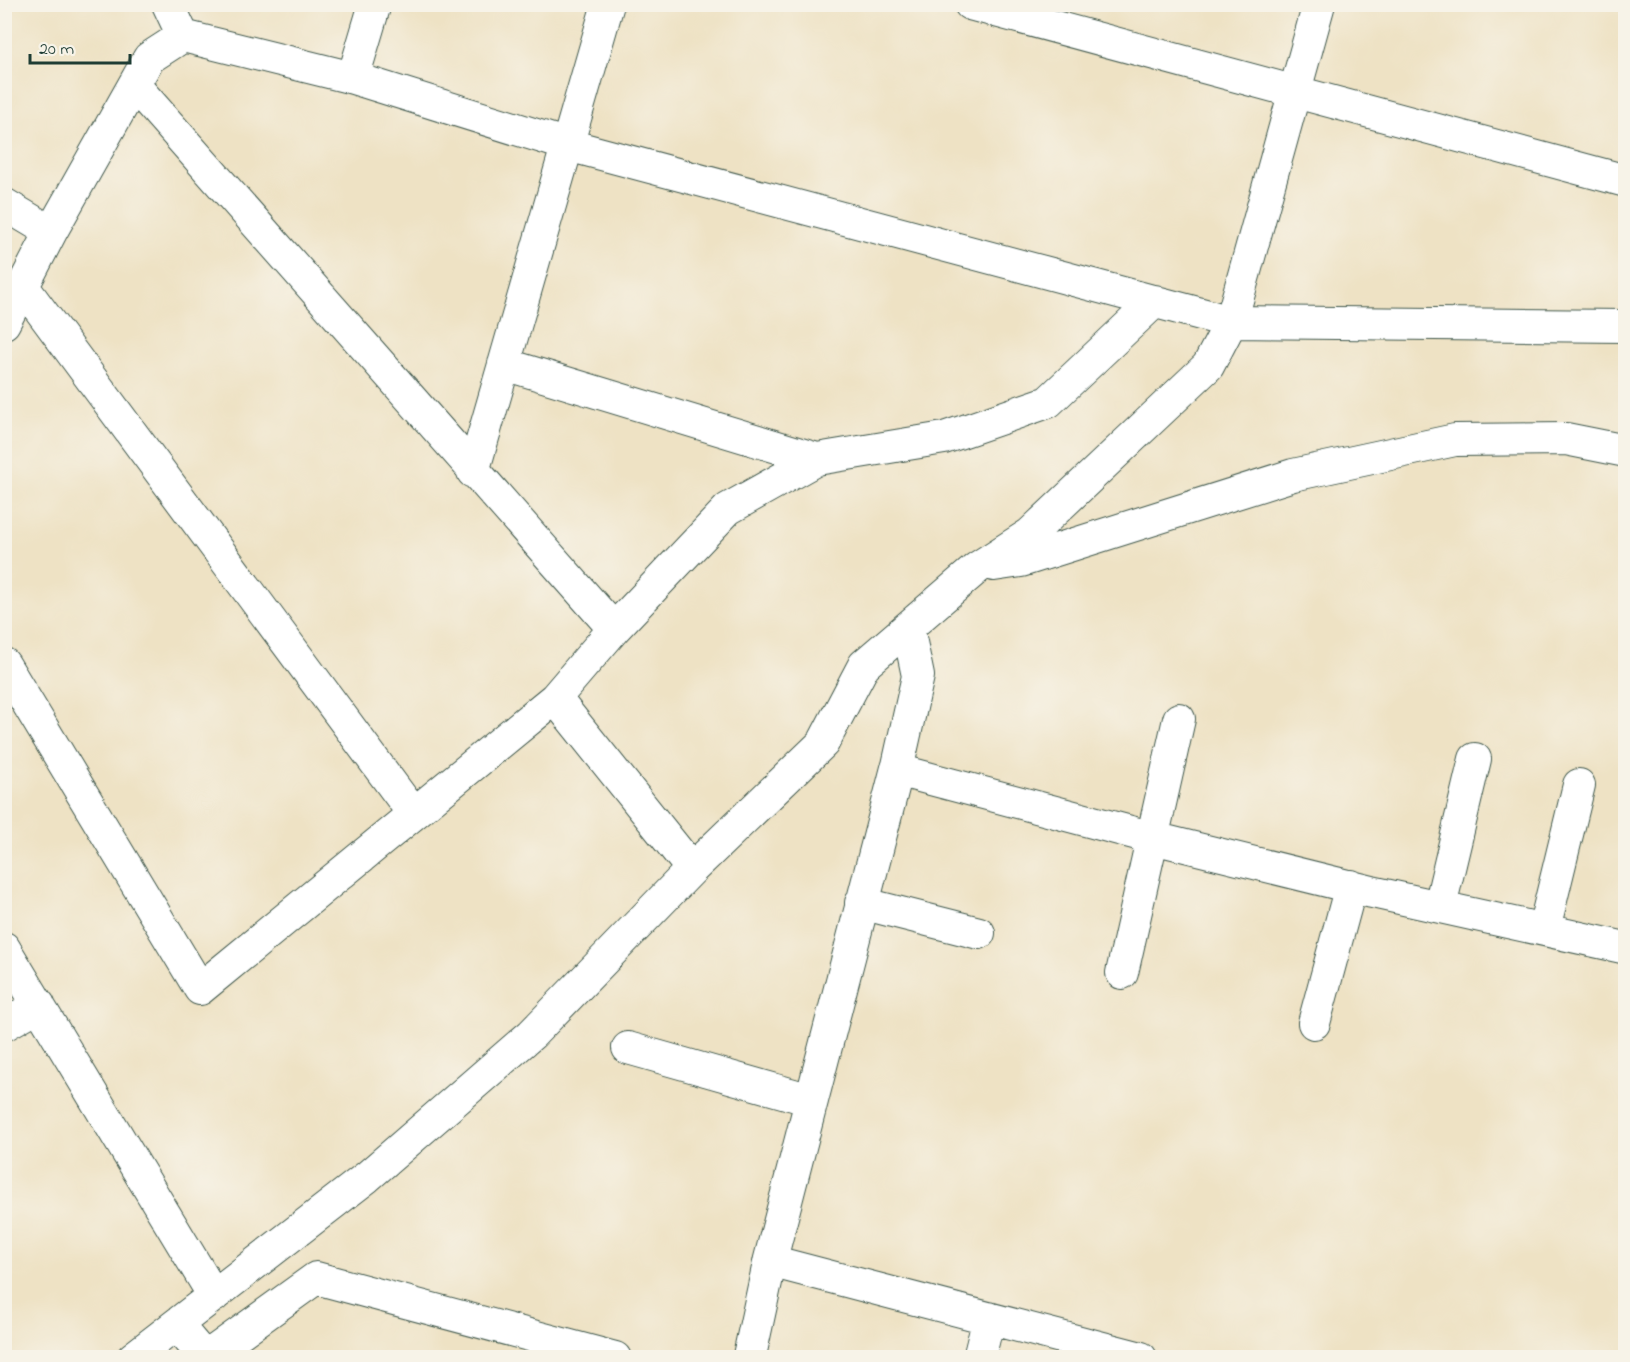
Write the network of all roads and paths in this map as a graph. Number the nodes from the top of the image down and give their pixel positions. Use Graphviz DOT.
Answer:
graph roads {
  1 [pos="168,4"];
  2 [pos="375,4"];
  3 [pos="608,4"];
  4 [pos="970,4"];
  5 [pos="1319,4"];
  6 [pos="183,36"];
  7 [pos="353,78"];
  8 [pos="134,85"];
  9 [pos="1293,92"];
  10 [pos="568,145"];
  11 [pos="1626,181"];
  12 [pos="4,204"];
  13 [pos="51,232"];
  14 [pos="24,288"];
  15 [pos="1155,301"];
  16 [pos="1231,322"];
  17 [pos="4,323"];
  18 [pos="1626,326"];
  19 [pos="504,364"];
  20 [pos="1626,451"];
  21 [pos="817,459"];
  22 [pos="472,472"];
  23 [pos="977,568"];
  24 [pos="908,628"];
  25 [pos="614,629"];
  26 [pos="4,664"];
  27 [pos="555,698"];
  28 [pos="1179,718"];
  29 [pos="1475,759"];
  30 [pos="897,770"];
  31 [pos="1579,785"];
  32 [pos="413,813"];
  33 [pos="1153,838"];
  34 [pos="692,869"];
  35 [pos="1351,886"];
  36 [pos="861,903"];
  37 [pos="1440,906"];
  38 [pos="1544,929"];
  39 [pos="979,933"];
  40 [pos="4,948"];
  41 [pos="1626,948"];
  42 [pos="1122,973"];
  43 [pos="39,1005"];
  44 [pos="1314,1023"];
  45 [pos="4,1025"];
  46 [pos="628,1048"];
  47 [pos="811,1100"];
  48 [pos="770,1261"];
  49 [pos="214,1296"];
  50 [pos="989,1318"];
  51 [pos="177,1325"];
  52 [pos="133,1358"];
  53 [pos="615,1358"];
  54 [pos="749,1358"];
  55 [pos="979,1358"];
  56 [pos="1141,1358"];
  1 -- 6 [label="street"];
  2 -- 7 [label="street"];
  3 -- 10 [label="street"];
  4 -- 9 [label="street"];
  5 -- 9 [label="street"];
  6 -- 7 [label="street"];
  6 -- 8 [label="street"];
  7 -- 10 [label="street"];
  8 -- 13 [label="street"];
  8 -- 22 [label="street"];
  9 -- 11 [label="street"];
  9 -- 16 [label="street"];
  10 -- 15 [label="street"];
  10 -- 19 [label="street"];
  12 -- 13 [label="street"];
  13 -- 14 [label="street"];
  14 -- 17 [label="street"];
  14 -- 32 [label="street"];
  15 -- 16 [label="street"];
  15 -- 21 [label="street"];
  16 -- 18 [label="street"];
  16 -- 23 [label="street"];
  19 -- 21 [label="street"];
  19 -- 22 [label="street"];
  20 -- 23 [label="street"];
  21 -- 25 [label="street"];
  22 -- 25 [label="street"];
  23 -- 24 [label="street"];
  24 -- 30 [label="street"];
  24 -- 34 [label="street"];
  25 -- 27 [label="street"];
  26 -- 32 [label="street"];
  27 -- 32 [label="street"];
  27 -- 34 [label="street"];
  28 -- 33 [label="street"];
  29 -- 37 [label="street"];
  30 -- 33 [label="street"];
  30 -- 36 [label="street"];
  31 -- 38 [label="street"];
  33 -- 35 [label="street"];
  33 -- 42 [label="street"];
  34 -- 49 [label="street"];
  35 -- 37 [label="street"];
  35 -- 44 [label="street"];
  36 -- 39 [label="street"];
  36 -- 47 [label="street"];
  37 -- 38 [label="street"];
  38 -- 41 [label="street"];
  40 -- 43 [label="street"];
  43 -- 45 [label="street"];
  43 -- 49 [label="street"];
  46 -- 47 [label="street"];
  47 -- 48 [label="street"];
  48 -- 50 [label="street"];
  48 -- 54 [label="street"];
  49 -- 51 [label="street"];
  50 -- 55 [label="street"];
  50 -- 56 [label="street"];
  51 -- 52 [label="street"];
  51 -- 53 [label="street"];
}
